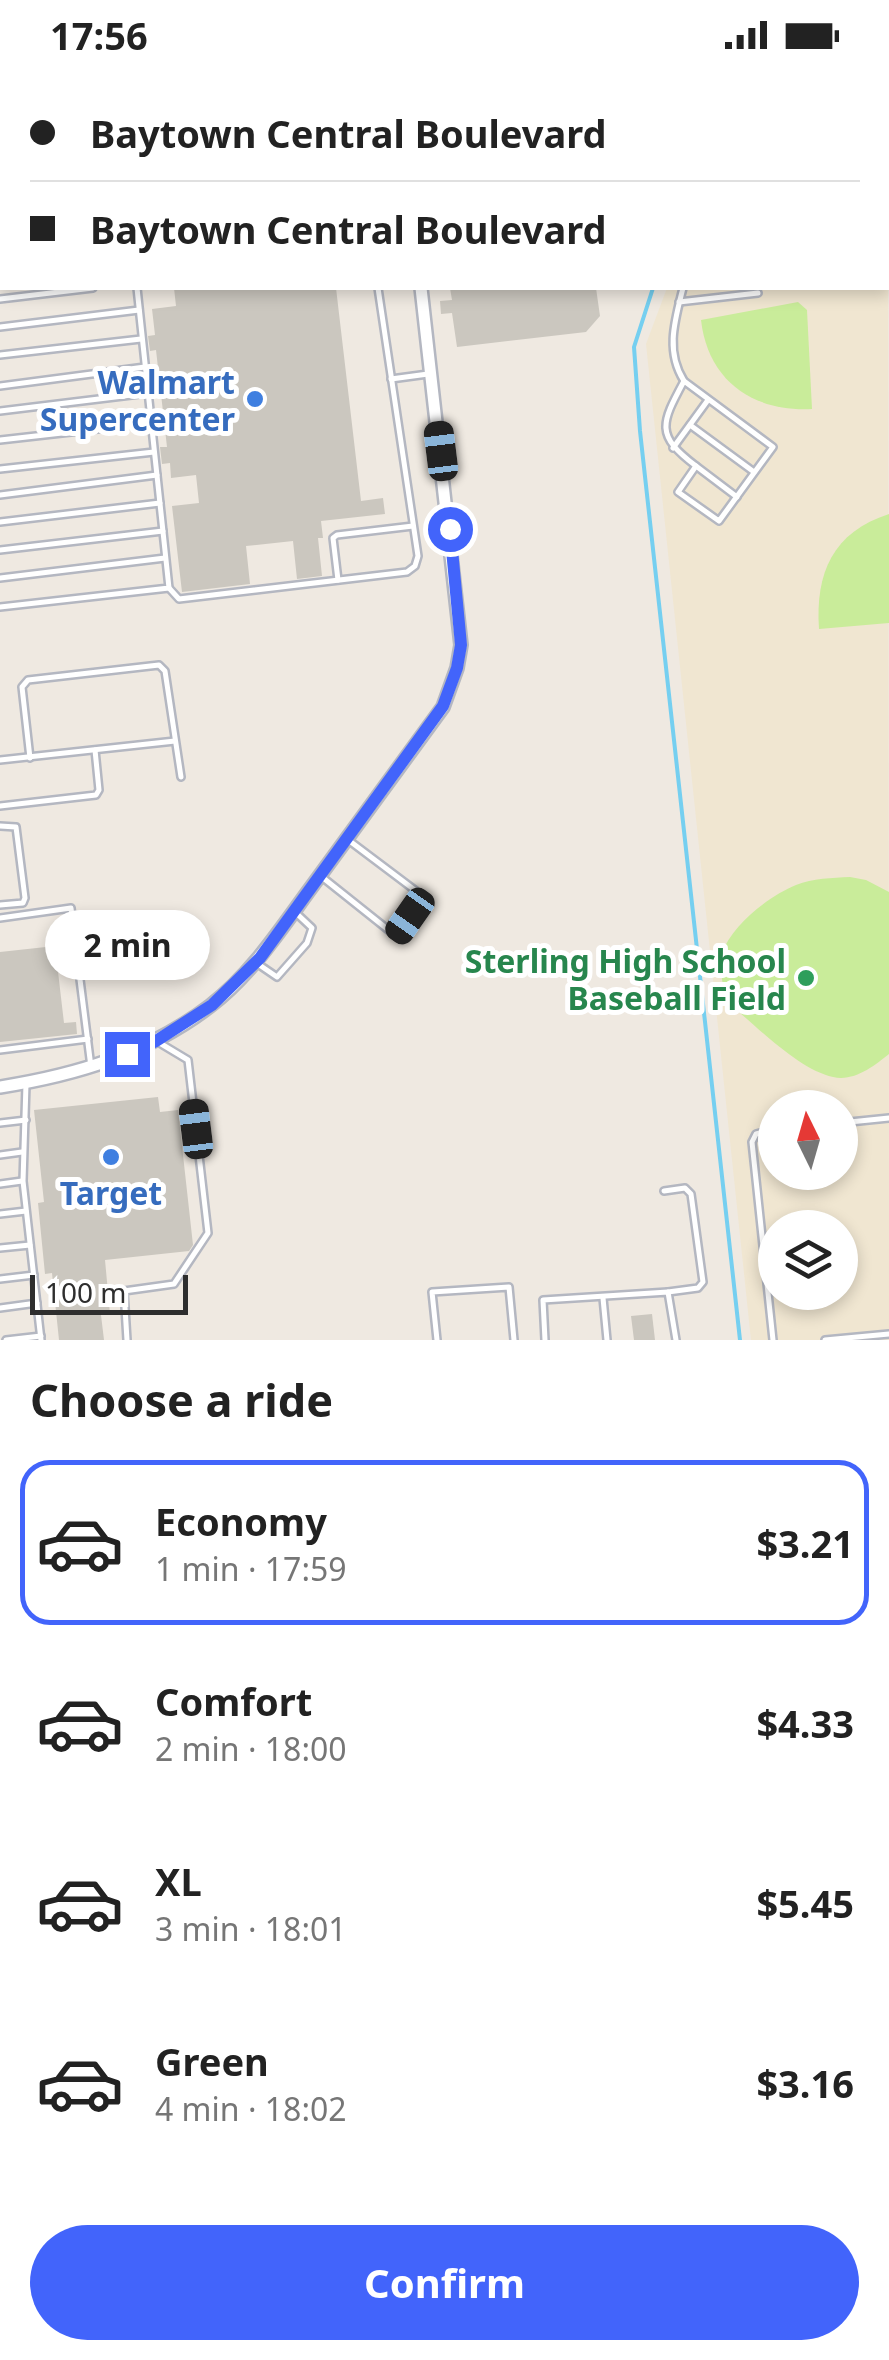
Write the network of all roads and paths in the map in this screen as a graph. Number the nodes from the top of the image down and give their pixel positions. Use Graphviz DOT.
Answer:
graph roads {
  1 [pos="75,290"];
  2 [pos="137,290"];
  3 [pos="378,290"];
  4 [pos="421,290"];
  5 [pos="682,290"];
  6 [pos="758,294"];
  7 [pos="0,299"];
  8 [pos="679,302"];
  9 [pos="139,310"];
  10 [pos="0,327"];
  11 [pos="142,338"];
  12 [pos="0,355"];
  13 [pos="145,367"];
  14 [pos="432,374"];
  15 [pos="391,378"];
  16 [pos="684,382"];
  17 [pos="0,386"];
  18 [pos="148,393"];
  19 [pos="708,400"];
  20 [pos="0,411"];
  21 [pos="151,422"];
  22 [pos="690,425"];
  23 [pos="0,440"];
  24 [pos="672,448"];
  25 [pos="154,452"];
  26 [pos="696,466"];
  27 [pos="0,469"];
  28 [pos="754,472"];
  29 [pos="157,475"];
  30 [pos="0,494"];
  31 [pos="737,496"];
  32 [pos="160,503"];
  33 [pos="0,522"];
  34 [pos="413,526"];
  35 [pos="162,532"];
  36 [pos="0,550"];
  37 [pos="165,558"];
  38 [pos="0,578"];
  39 [pos="338,580"];
  40 [pos="168,588"];
  41 [pos="0,608"];
  42 [pos="175,741"];
  43 [pos="95,750"];
  44 [pos="30,758"];
  45 [pos="0,760"];
  46 [pos="180,777"];
  47 [pos="0,806"];
  48 [pos="0,826"];
  49 [pos="347,839"];
  50 [pos="320,876"];
  51 [pos="0,906"];
  52 [pos="294,911"];
  53 [pos="0,918"];
  54 [pos="256,962"];
  55 [pos="88,1038"];
  56 [pos="156,1041"];
  57 [pos="0,1050"];
  58 [pos="91,1068"];
  59 [pos="26,1082"];
  60 [pos="0,1087"];
  61 [pos="889,1118"];
  62 [pos="26,1120"];
  63 [pos="858,1121"];
  64 [pos="0,1123"];
  65 [pos="758,1133"];
  66 [pos="22,1152"];
  67 [pos="0,1154"];
  68 [pos="22,1182"];
  69 [pos="0,1184"];
  70 [pos="664,1190"];
  71 [pos="26,1211"];
  72 [pos="0,1214"];
  73 [pos="30,1245"];
  74 [pos="0,1248"];
  75 [pos="34,1275"];
  76 [pos="0,1279"];
  77 [pos="668,1292"];
  78 [pos="603,1298"];
  79 [pos="37,1304"];
  80 [pos="0,1308"];
  81 [pos="889,1334"];
  82 [pos="41,1338"];
  83 [pos="6,1340"];
  84 [pos="127,1340"];
  85 [pos="438,1340"];
  86 [pos="514,1340"];
  87 [pos="545,1340"];
  88 [pos="606,1340"];
  89 [pos="676,1340"];
  90 [pos="773,1340"];
  91 [pos="825,1340"];
  1 -- 7 [label="lane"];
  2 -- 9 [label="lane"];
  3 -- 15 [label="lane"];
  4 -- 14 [label="street"];
  5 -- 8 [label="lane"];
  6 -- 8 [label="lane"];
  8 -- 16 [label="lane"];
  9 -- 10 [label="lane"];
  9 -- 11 [label="lane"];
  11 -- 12 [label="lane"];
  11 -- 13 [label="lane"];
  13 -- 17 [label="lane"];
  13 -- 18 [label="lane"];
  14 -- 15 [label="lane"];
  14 -- 49 [label="street"];
  15 -- 34 [label="lane"];
  16 -- 19 [label="lane"];
  16 -- 24 [label="lane"];
  18 -- 20 [label="lane"];
  18 -- 21 [label="lane"];
  19 -- 22 [label="lane"];
  19 -- 28 [label="lane"];
  21 -- 23 [label="lane"];
  21 -- 25 [label="lane"];
  22 -- 24 [label="lane"];
  22 -- 28 [label="lane"];
  24 -- 26 [label="lane"];
  25 -- 27 [label="lane"];
  25 -- 29 [label="lane"];
  26 -- 31 [label="lane"];
  26 -- 31 [label="lane"];
  28 -- 31 [label="lane"];
  29 -- 30 [label="lane"];
  29 -- 32 [label="lane"];
  32 -- 33 [label="lane"];
  32 -- 35 [label="lane"];
  34 -- 39 [label="lane"];
  34 -- 39 [label="lane"];
  35 -- 36 [label="lane"];
  35 -- 37 [label="lane"];
  37 -- 38 [label="lane"];
  37 -- 40 [label="lane"];
  39 -- 40 [label="lane"];
  40 -- 41 [label="lane"];
  42 -- 43 [label="lane"];
  42 -- 44 [label="lane"];
  42 -- 46 [label="lane"];
  43 -- 44 [label="lane"];
  43 -- 47 [label="lane"];
  44 -- 45 [label="lane"];
  48 -- 51 [label="lane"];
  49 -- 50 [label="street"];
  49 -- 50 [label="lane"];
  50 -- 52 [label="street"];
  52 -- 54 [label="street"];
  52 -- 54 [label="lane"];
  53 -- 55 [label="lane"];
  54 -- 56 [label="street"];
  55 -- 57 [label="lane"];
  55 -- 58 [label="lane"];
  56 -- 58 [label="street"];
  56 -- 84 [label="lane"];
  58 -- 59 [label="street"];
  59 -- 60 [label="street"];
  59 -- 62 [label="lane"];
  61 -- 63 [label="lane"];
  62 -- 64 [label="lane"];
  62 -- 66 [label="lane"];
  65 -- 90 [label="lane"];
  66 -- 67 [label="lane"];
  66 -- 68 [label="lane"];
  68 -- 69 [label="lane"];
  68 -- 71 [label="lane"];
  70 -- 77 [label="lane"];
  71 -- 72 [label="lane"];
  71 -- 73 [label="lane"];
  73 -- 74 [label="lane"];
  73 -- 75 [label="lane"];
  75 -- 76 [label="lane"];
  75 -- 79 [label="lane"];
  77 -- 78 [label="lane"];
  77 -- 89 [label="lane"];
  78 -- 87 [label="lane"];
  78 -- 88 [label="lane"];
  79 -- 80 [label="lane"];
  79 -- 82 [label="lane"];
  81 -- 91 [label="lane"];
  82 -- 83 [label="lane"];
  85 -- 86 [label="lane"];
}
